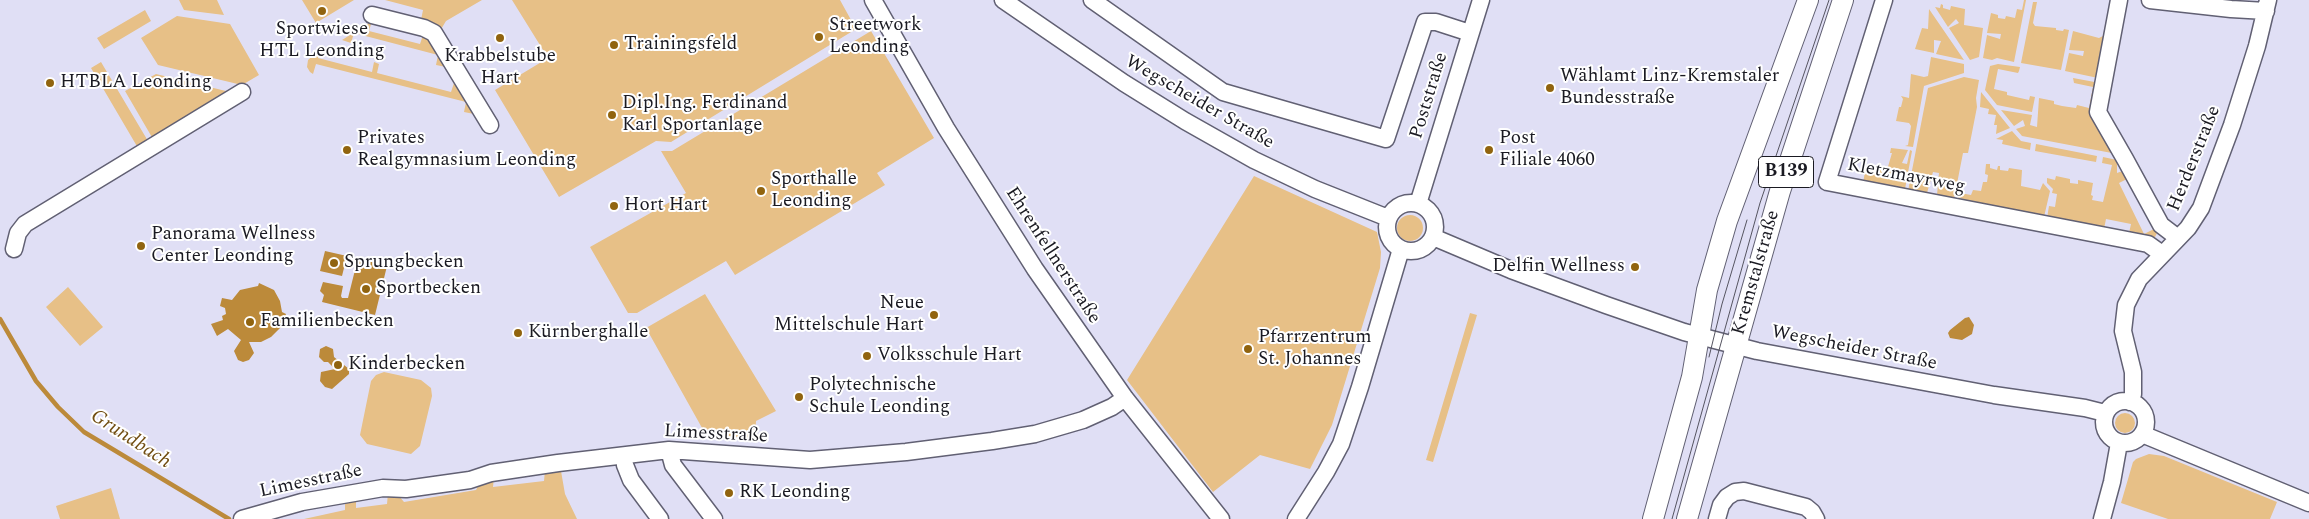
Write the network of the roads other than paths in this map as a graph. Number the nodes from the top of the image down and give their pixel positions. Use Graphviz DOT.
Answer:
graph roads {
  1 [pos="873,0"];
  2 [pos="1002,0"];
  3 [pos="1092,0"];
  4 [pos="1481,0"];
  5 [pos="1808,0"];
  6 [pos="1843,0"];
  7 [pos="1884,0"];
  8 [pos="2119,0"];
  9 [pos="2150,0"];
  10 [pos="2267,5"];
  11 [pos="372,15"];
  12 [pos="1470,33"];
  13 [pos="242,92"];
  14 [pos="490,125"];
  15 [pos="1418,204"];
  16 [pos="1388,218"];
  17 [pos="1433,237"];
  18 [pos="2178,238"];
  19 [pos="14,249"];
  20 [pos="1401,249"];
  21 [pos="2162,254"];
  22 [pos="1699,336"];
  23 [pos="1736,346"];
  24 [pos="1125,398"];
  25 [pos="2130,402"];
  26 [pos="2105,413"];
  27 [pos="2142,434"];
  28 [pos="2119,443"];
  29 [pos="669,450"];
  30 [pos="624,456"];
  31 [pos="2309,503"];
  32 [pos="242,519"];
  33 [pos="660,519"];
  34 [pos="714,519"];
  35 [pos="1221,519"];
  36 [pos="1296,519"];
  37 [pos="1653,519"];
  38 [pos="1687,519"];
  39 [pos="1717,519"];
  40 [pos="1816,519"];
  41 [pos="2102,519"];
  1 -- 24 [label="street, Ehrenfellnerstraße"];
  2 -- 16 [label="street, Wegscheider Straße"];
  3 -- 12 [label="street"];
  4 -- 12 [label="street, Poststraße"];
  5 -- 22 [label="main road, B139"];
  6 -- 23 [label="main road, Kremstalstraße / B139"];
  7 -- 21 [label="street, Kletzmayrweg"];
  8 -- 18 [label="street"];
  9 -- 10 [label="street"];
  10 -- 18 [label="street, Herderstraße"];
  11 -- 14 [label="street"];
  12 -- 15 [label="street, Poststraße"];
  13 -- 19 [label="street"];
  15 -- 16 [label="street"];
  15 -- 17 [label="street"];
  16 -- 20 [label="street"];
  17 -- 20 [label="street"];
  17 -- 22 [label="street, Wegscheider Straße"];
  18 -- 21 [label="street, Herderstraße"];
  20 -- 36 [label="street"];
  21 -- 25 [label="street, Herderstraße"];
  22 -- 23 [label="street, Wegscheider Straße"];
  22 -- 37 [label="main road, B139"];
  23 -- 26 [label="street, Wegscheider Straße"];
  23 -- 38 [label="main road, Kremstalstraße / B139"];
  24 -- 29 [label="street, Limesstraße"];
  24 -- 35 [label="street, Ehrenfellnerstraße"];
  25 -- 26 [label="street"];
  25 -- 27 [label="street"];
  26 -- 28 [label="street"];
  27 -- 28 [label="street"];
  27 -- 31 [label="street"];
  28 -- 41 [label="street"];
  29 -- 30 [label="street, Limesstraße"];
  29 -- 34 [label="street"];
  30 -- 32 [label="street, Limesstraße"];
  30 -- 33 [label="street"];
  39 -- 40 [label="street"];
}
